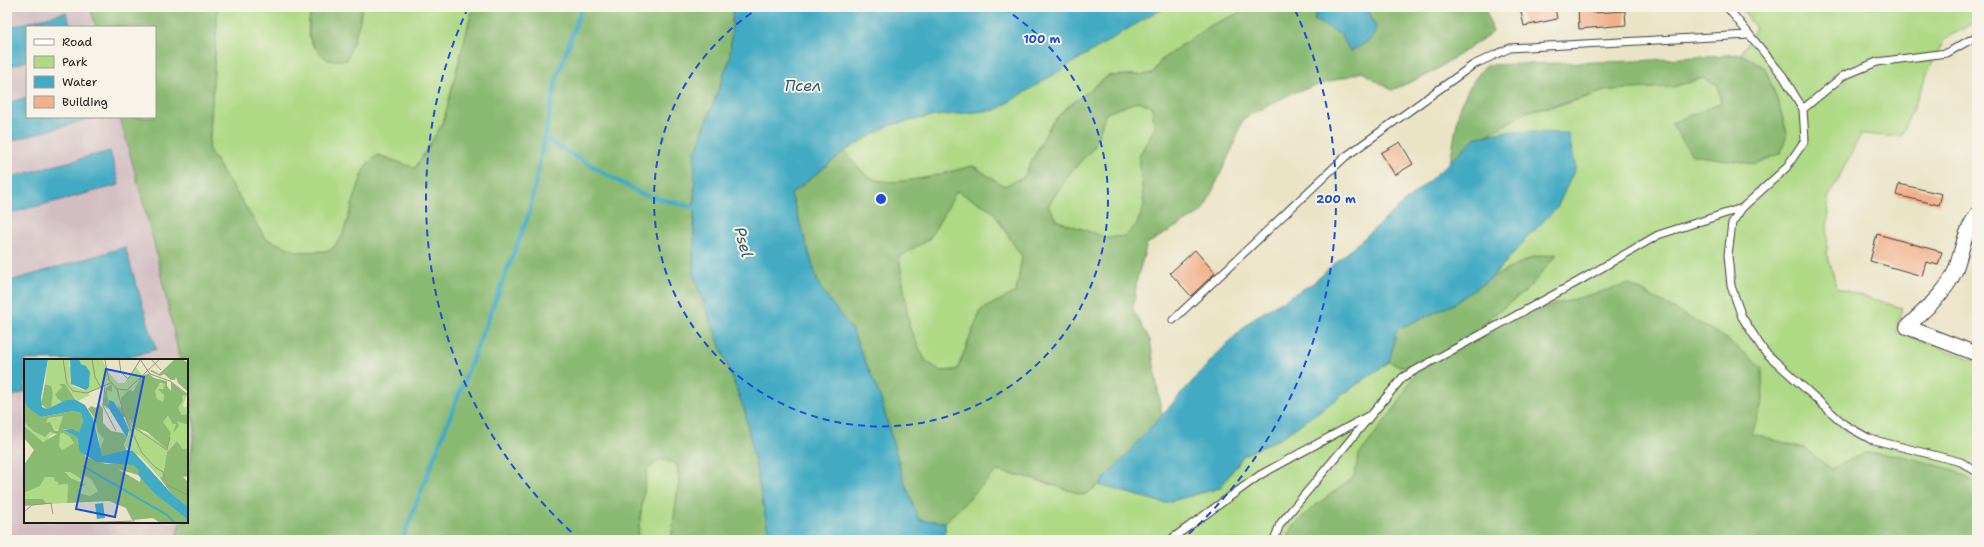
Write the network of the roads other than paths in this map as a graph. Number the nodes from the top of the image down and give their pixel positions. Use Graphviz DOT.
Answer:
graph roads {
  1 [pos="1727,7"];
  2 [pos="1749,35"];
  3 [pos="1977,36"];
  4 [pos="1803,109"];
  5 [pos="1742,208"];
  6 [pos="1977,214"];
  7 [pos="1173,320"];
  8 [pos="1977,354"];
  9 [pos="1372,414"];
  10 [pos="1977,472"];
  11 [pos="1170,540"];
  12 [pos="1274,540"];
  1 -- 2 [label="lane"];
  2 -- 4 [label="lane"];
  2 -- 7 [label="lane"];
  3 -- 4 [label="lane"];
  4 -- 5 [label="lane"];
  5 -- 9 [label="lane"];
  5 -- 10 [label="lane"];
  6 -- 8 [label="street"];
  9 -- 11 [label="lane"];
  9 -- 12 [label="lane"];
}
